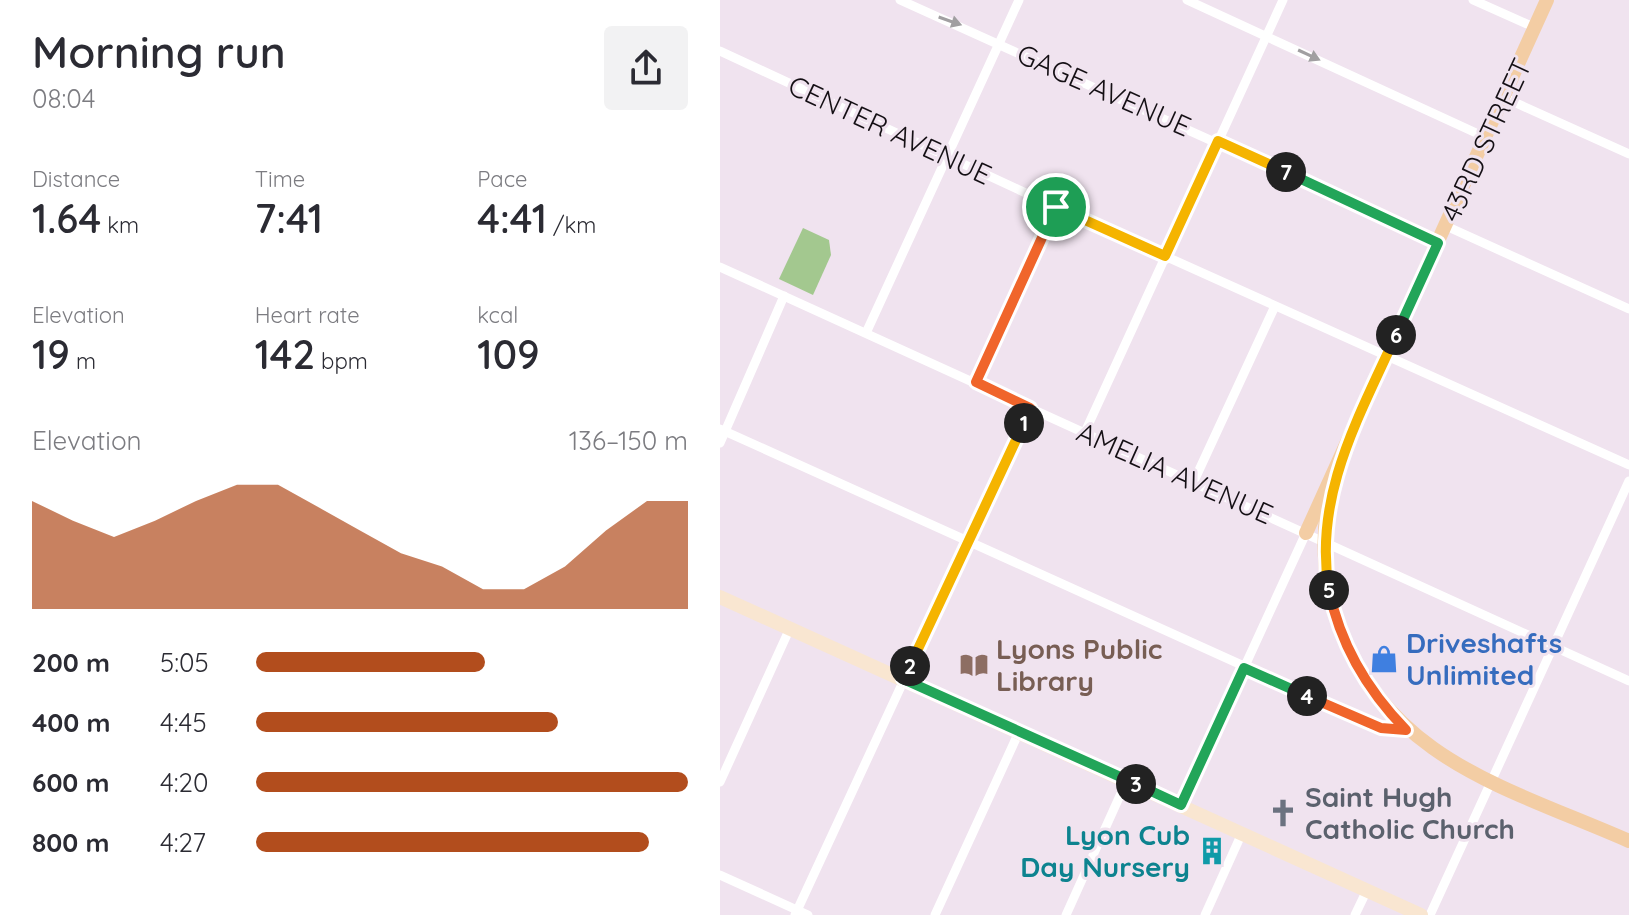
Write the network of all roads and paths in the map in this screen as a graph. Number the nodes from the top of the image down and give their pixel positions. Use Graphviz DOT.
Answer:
graph roads {
  1 [pos="900,0"];
  2 [pos="1019,0"];
  3 [pos="1187,0"];
  4 [pos="1283,0"];
  5 [pos="1473,0"];
  6 [pos="1547,0"];
  7 [pos="1536,28"];
  8 [pos="1267,36"];
  9 [pos="999,43"];
  10 [pos="720,51"];
  11 [pos="1505,98"];
  12 [pos="1487,138"];
  13 [pos="1218,141"];
  14 [pos="1629,154"];
  15 [pos="947,157"];
  16 [pos="1056,207"];
  17 [pos="1446,226"];
  18 [pos="1438,243"];
  19 [pos="1165,256"];
  20 [pos="720,267"];
  21 [pos="784,296"];
  22 [pos="1275,306"];
  23 [pos="1629,309"];
  24 [pos="866,333"];
  25 [pos="1387,356"];
  26 [pos="976,382"];
  27 [pos="1030,408"];
  28 [pos="722,430"];
  29 [pos="1085,432"];
  30 [pos="720,443"];
  31 [pos="1342,453"];
  32 [pos="1629,465"];
  33 [pos="1194,481"];
  34 [pos="1629,481"];
  35 [pos="1306,533"];
  36 [pos="1324,541"];
  37 [pos="968,543"];
  38 [pos="720,597"];
  39 [pos="790,628"];
  40 [pos="1553,646"];
  41 [pos="1244,668"];
  42 [pos="903,679"];
  43 [pos="1629,681"];
  44 [pos="1406,730"];
  45 [pos="1019,732"];
  46 [pos="1127,780"];
  47 [pos="1493,781"];
  48 [pos="720,782"];
  49 [pos="1181,805"];
  50 [pos="1242,833"];
  51 [pos="1629,841"];
  52 [pos="720,875"];
  53 [pos="1367,890"];
  54 [pos="796,913"];
  55 [pos="808,915"];
  56 [pos="935,915"];
  57 [pos="1066,915"];
  58 [pos="1205,915"];
  59 [pos="1355,915"];
  60 [pos="1421,915"];
  61 [pos="1430,915"];
  1 -- 9 [label="street, GAGE AVENUE, one-way"];
  2 -- 9 [label="street"];
  3 -- 8 [label="street"];
  4 -- 8 [label="street"];
  5 -- 7 [label="street"];
  6 -- 7 [label="main road, 43RD STREET"];
  7 -- 11 [label="main road, 43RD STREET"];
  8 -- 12 [label="street, one-way"];
  8 -- 13 [label="street"];
  9 -- 13 [label="street, GAGE AVENUE"];
  9 -- 15 [label="street"];
  10 -- 15 [label="street, CENTER AVENUE"];
  11 -- 12 [label="main road, 43RD STREET"];
  11 -- 14 [label="street"];
  12 -- 17 [label="main road, 43RD STREET"];
  13 -- 18 [label="street, GAGE AVENUE"];
  13 -- 19 [label="street"];
  15 -- 16 [label="street, CENTER AVENUE"];
  15 -- 24 [label="street"];
  16 -- 19 [label="street, CENTER AVENUE"];
  16 -- 26 [label="street"];
  17 -- 18 [label="main road, 43RD STREET"];
  17 -- 23 [label="street"];
  18 -- 25 [label="main road, 43RD STREET"];
  19 -- 22 [label="street, CENTER AVENUE"];
  19 -- 29 [label="street"];
  20 -- 21 [label="street, AMELIA AVENUE"];
  21 -- 24 [label="street, AMELIA AVENUE"];
  21 -- 28 [label="street"];
  22 -- 25 [label="street, CENTER AVENUE"];
  22 -- 33 [label="street"];
  24 -- 26 [label="street, AMELIA AVENUE"];
  25 -- 31 [label="main road, 43RD STREET"];
  25 -- 32 [label="street, CENTER AVENUE"];
  26 -- 27 [label="street, AMELIA AVENUE"];
  27 -- 29 [label="street, AMELIA AVENUE"];
  27 -- 37 [label="street"];
  28 -- 30 [label="street"];
  28 -- 37 [label="street"];
  29 -- 33 [label="street, AMELIA AVENUE"];
  31 -- 35 [label="main road"];
  31 -- 36 [label="main road"];
  33 -- 35 [label="street, AMELIA AVENUE"];
  34 -- 40 [label="street"];
  35 -- 36 [label="street, AMELIA AVENUE"];
  35 -- 41 [label="street"];
  36 -- 40 [label="street, AMELIA AVENUE"];
  36 -- 44 [label="main road"];
  37 -- 41 [label="street"];
  37 -- 42 [label="street"];
  38 -- 39 [label="street"];
  39 -- 42 [label="street"];
  39 -- 48 [label="street"];
  40 -- 43 [label="street, AMELIA AVENUE"];
  40 -- 47 [label="street"];
  41 -- 44 [label="street"];
  41 -- 49 [label="street"];
  42 -- 45 [label="street"];
  42 -- 54 [label="street"];
  44 -- 47 [label="main road"];
  45 -- 46 [label="street"];
  45 -- 56 [label="street"];
  46 -- 49 [label="street"];
  46 -- 57 [label="street"];
  47 -- 51 [label="main road"];
  47 -- 61 [label="street"];
  49 -- 50 [label="street"];
  50 -- 53 [label="street"];
  50 -- 58 [label="street"];
  52 -- 54 [label="street"];
  53 -- 59 [label="street"];
  53 -- 60 [label="street"];
  54 -- 55 [label="street"];
}
